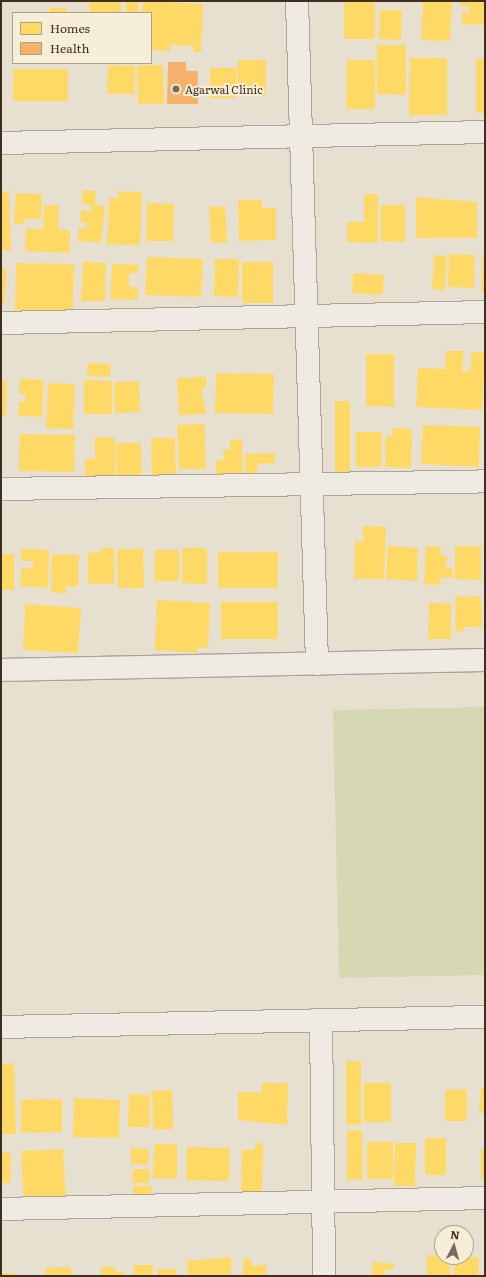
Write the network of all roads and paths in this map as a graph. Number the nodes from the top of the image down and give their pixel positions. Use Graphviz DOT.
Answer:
graph roads {
  1 [pos="297,1"];
  2 [pos="485,132"];
  3 [pos="301,136"];
  4 [pos="1,143"];
  5 [pos="485,312"];
  6 [pos="306,316"];
  7 [pos="1,323"];
  8 [pos="485,481"];
  9 [pos="311,484"];
  10 [pos="1,489"];
  11 [pos="485,660"];
  12 [pos="317,664"];
  13 [pos="1,670"];
  14 [pos="485,1017"];
  15 [pos="321,1021"];
  16 [pos="1,1027"];
  17 [pos="485,1198"];
  18 [pos="324,1202"];
  19 [pos="1,1209"];
  20 [pos="324,1276"];
  1 -- 3 [label="street"];
  2 -- 3 [label="street"];
  3 -- 4 [label="street"];
  3 -- 6 [label="street"];
  5 -- 6 [label="street"];
  6 -- 7 [label="street"];
  6 -- 9 [label="street"];
  8 -- 9 [label="street"];
  9 -- 10 [label="street"];
  9 -- 12 [label="street"];
  11 -- 12 [label="street"];
  12 -- 13 [label="street"];
  14 -- 15 [label="street"];
  15 -- 16 [label="street"];
  15 -- 18 [label="street"];
  17 -- 18 [label="street"];
  18 -- 19 [label="street"];
  18 -- 20 [label="street"];
}
